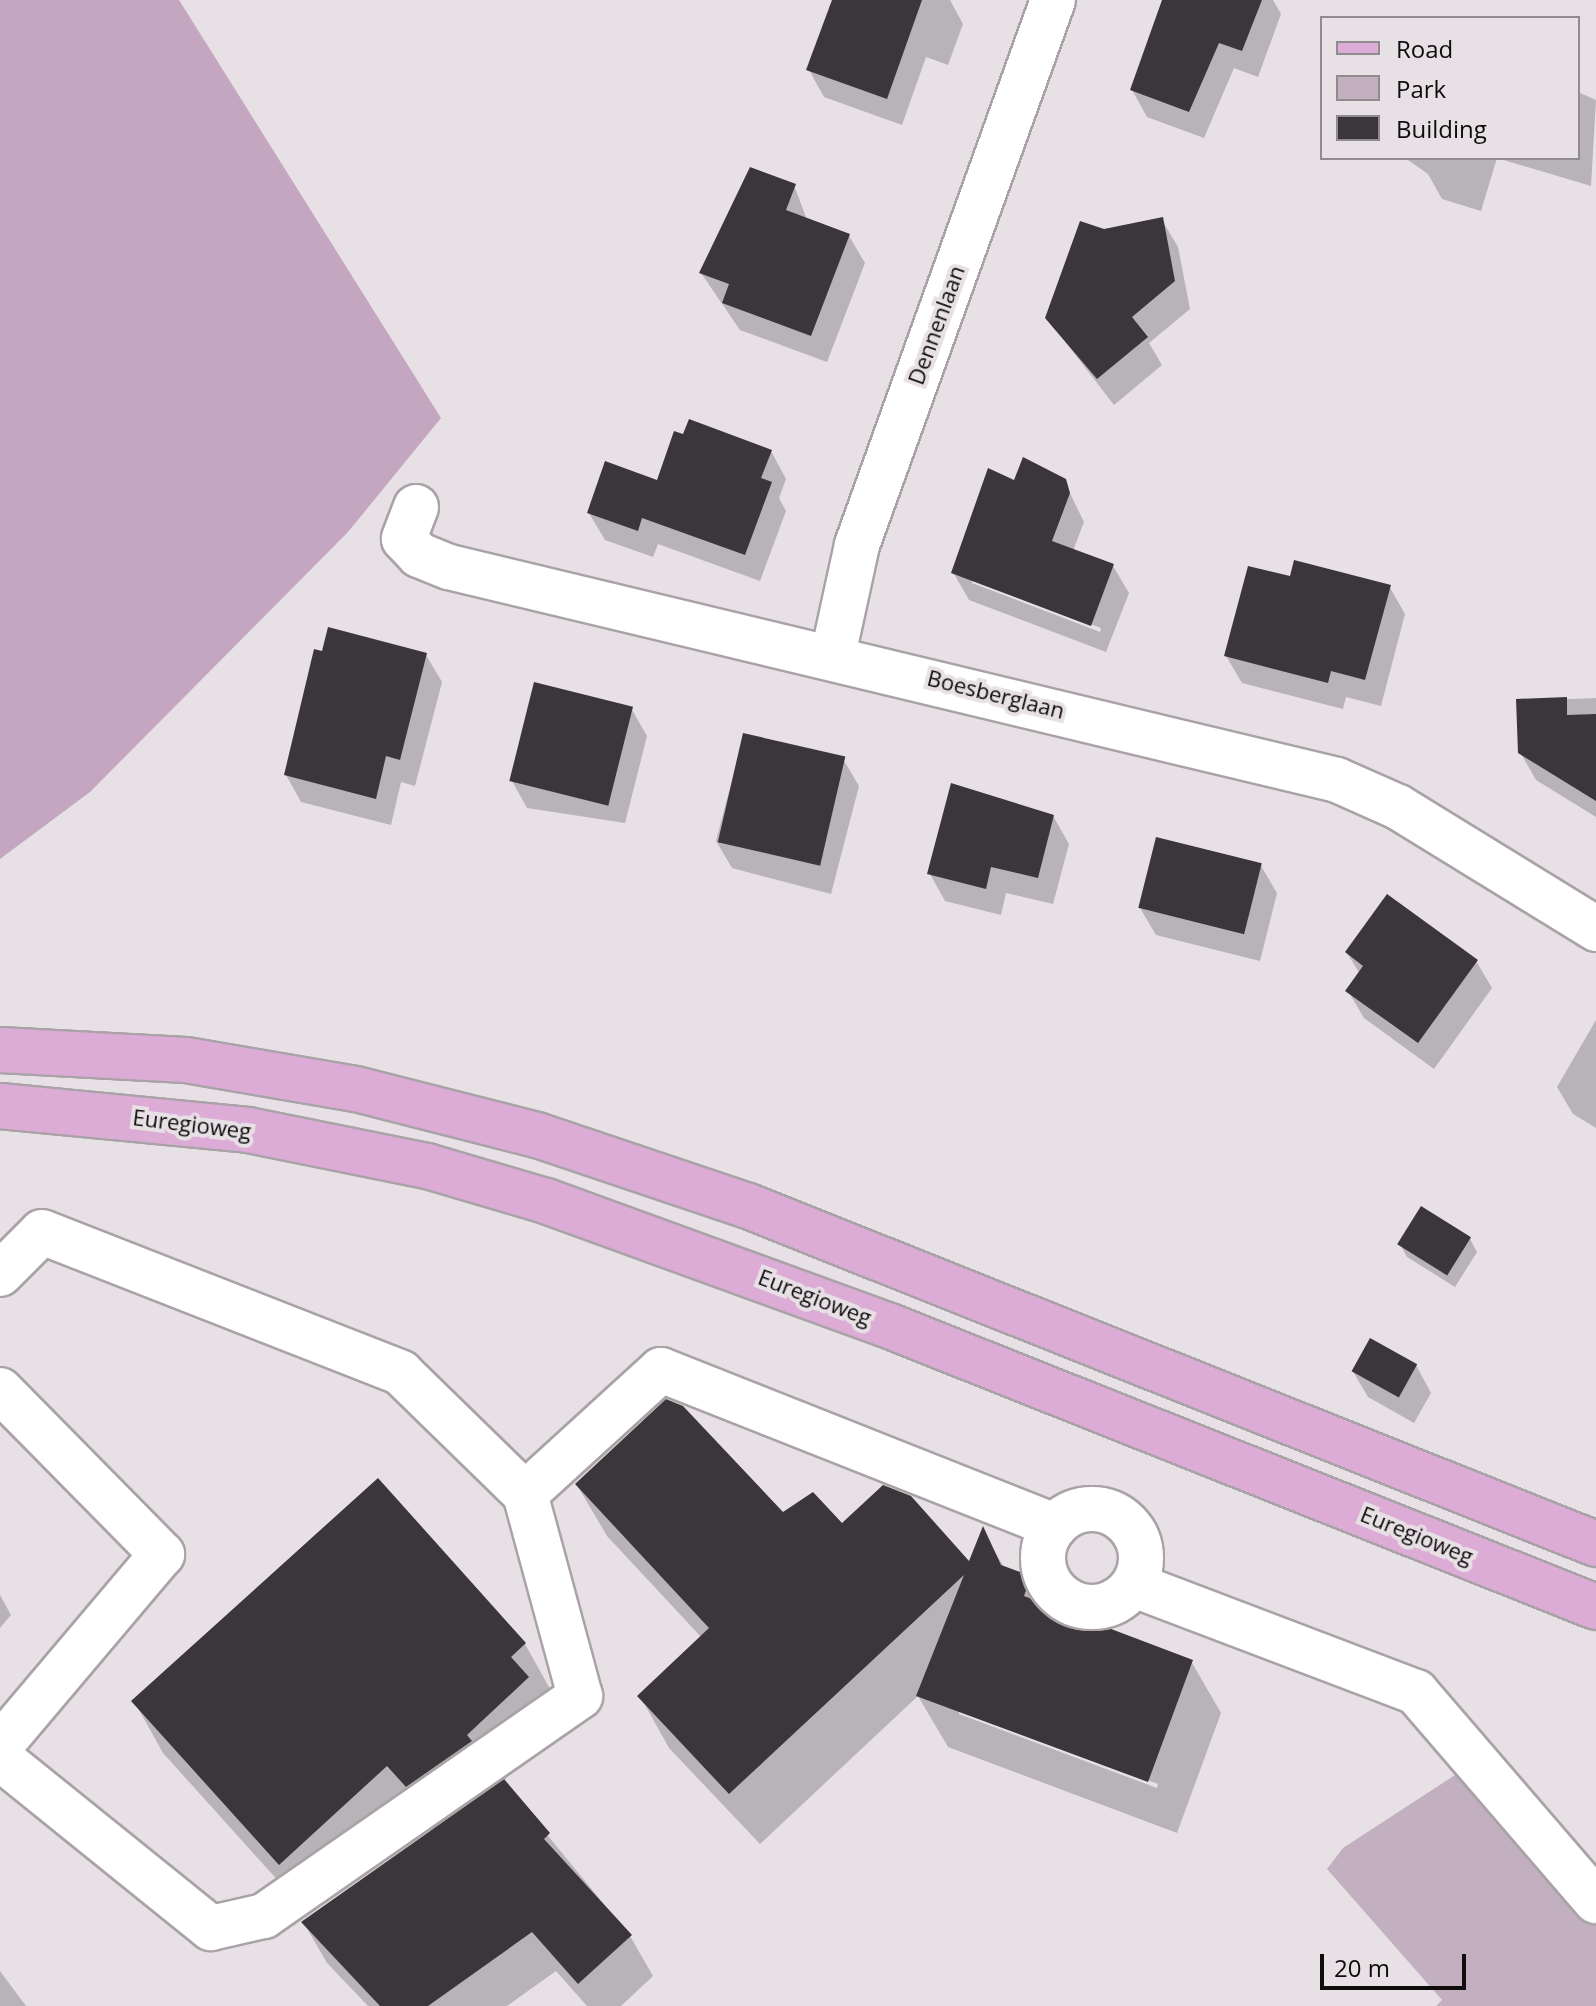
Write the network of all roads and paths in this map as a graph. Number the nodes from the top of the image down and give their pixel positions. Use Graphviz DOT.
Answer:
graph roads {
  1 [pos="1053,0"];
  2 [pos="416,507"];
  3 [pos="833,655"];
  4 [pos="1596,929"];
  5 [pos="0,1050"];
  6 [pos="0,1106"];
  7 [pos="0,1274"];
  8 [pos="0,1390"];
  9 [pos="525,1494"];
  10 [pos="1055,1526"];
  11 [pos="1596,1544"];
  12 [pos="1134,1585"];
  13 [pos="1596,1607"];
  14 [pos="0,1746"];
  15 [pos="0,1758"];
  16 [pos="1596,1901"];
  1 -- 3 [label="street, Dennenlaan"];
  2 -- 3 [label="street, Boesberglaan"];
  3 -- 4 [label="street, Boesberglaan"];
  5 -- 11 [label="main road"];
  6 -- 13 [label="main road, Euregioweg"];
  7 -- 9 [label="street"];
  8 -- 14 [label="street"];
  9 -- 10 [label="street"];
  9 -- 15 [label="street"];
  10 -- 12 [label="street"];
  10 -- 12 [label="street"];
  12 -- 16 [label="street"];
}
